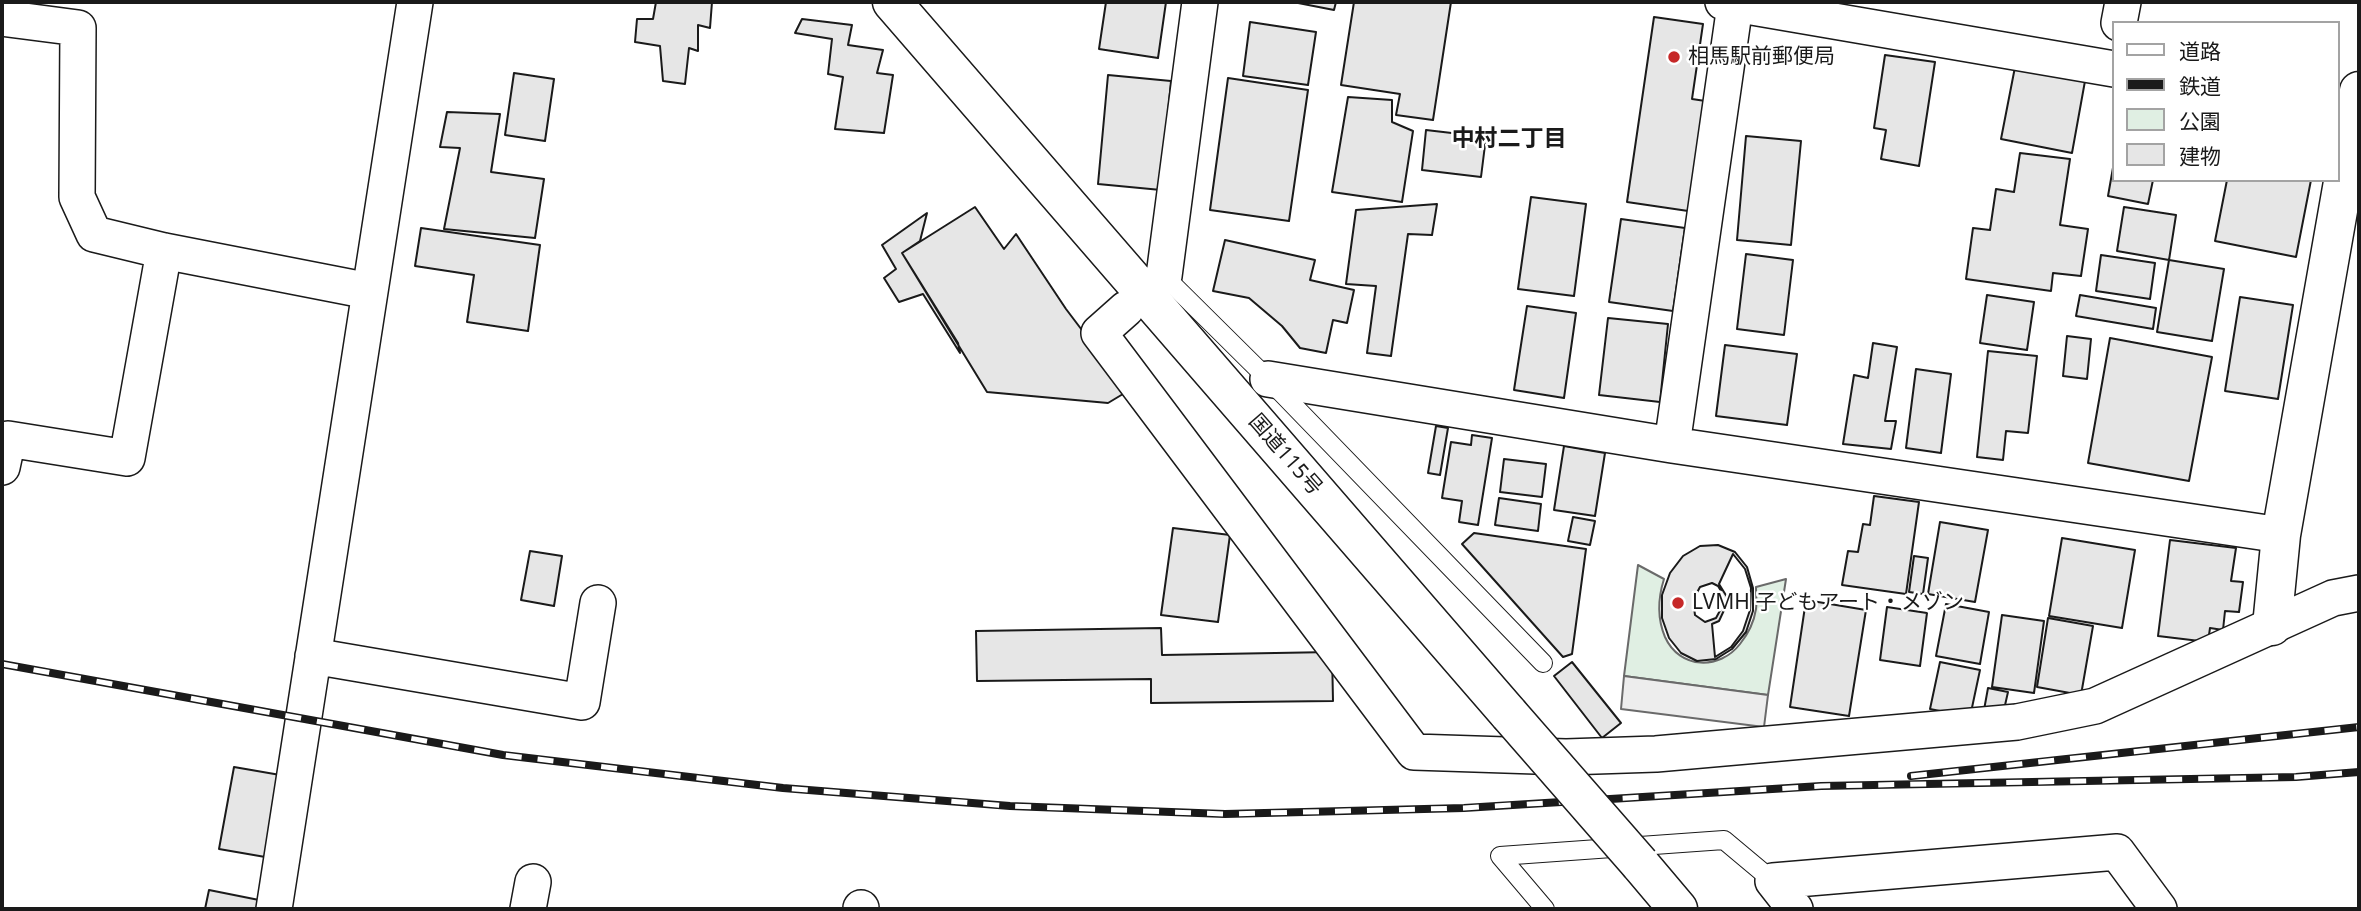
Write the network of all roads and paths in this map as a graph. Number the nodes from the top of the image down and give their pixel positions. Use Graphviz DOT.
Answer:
graph roads {
  1 [pos="415,2"];
  2 [pos="892,2"];
  3 [pos="1200,2"];
  4 [pos="2123,2"];
  5 [pos="1738,4"];
  6 [pos="2,18"];
  7 [pos="2119,21"];
  8 [pos="2112,63"];
  9 [pos="2353,116"];
  10 [pos="164,251"];
  11 [pos="1159,280"];
  12 [pos="369,291"];
  13 [pos="1126,309"];
  14 [pos="1268,379"];
  15 [pos="1672,446"];
  16 [pos="2,467"];
  17 [pos="2281,536"];
  18 [pos="2359,593"];
  19 [pos="598,603"];
  20 [pos="2272,626"];
  21 [pos="313,656"];
  22 [pos="1543,663"];
  23 [pos="1773,881"];
  24 [pos="274,909"];
  25 [pos="1545,909"];
  26 [pos="1678,909"];
  27 [pos="1795,909"];
  28 [pos="2160,909"];
  1 -- 12 [label="street"];
  2 -- 26 [label="main road, 国道115号, bridge"];
  3 -- 11 [label="street"];
  4 -- 7 [label="street"];
  5 -- 8 [label="street"];
  5 -- 15 [label="street"];
  6 -- 10 [label="street"];
  9 -- 17 [label="main road"];
  10 -- 12 [label="street"];
  10 -- 16 [label="street"];
  11 -- 14 [label="lane"];
  12 -- 21 [label="street"];
  13 -- 20 [label="street"];
  14 -- 15 [label="street"];
  14 -- 22 [label="lane"];
  15 -- 17 [label="street"];
  17 -- 20 [label="main road"];
  18 -- 20 [label="street"];
  19 -- 21 [label="street"];
  21 -- 24 [label="street"];
  23 -- 25 [label="lane"];
  23 -- 27 [label="street"];
  23 -- 28 [label="street"];
}
